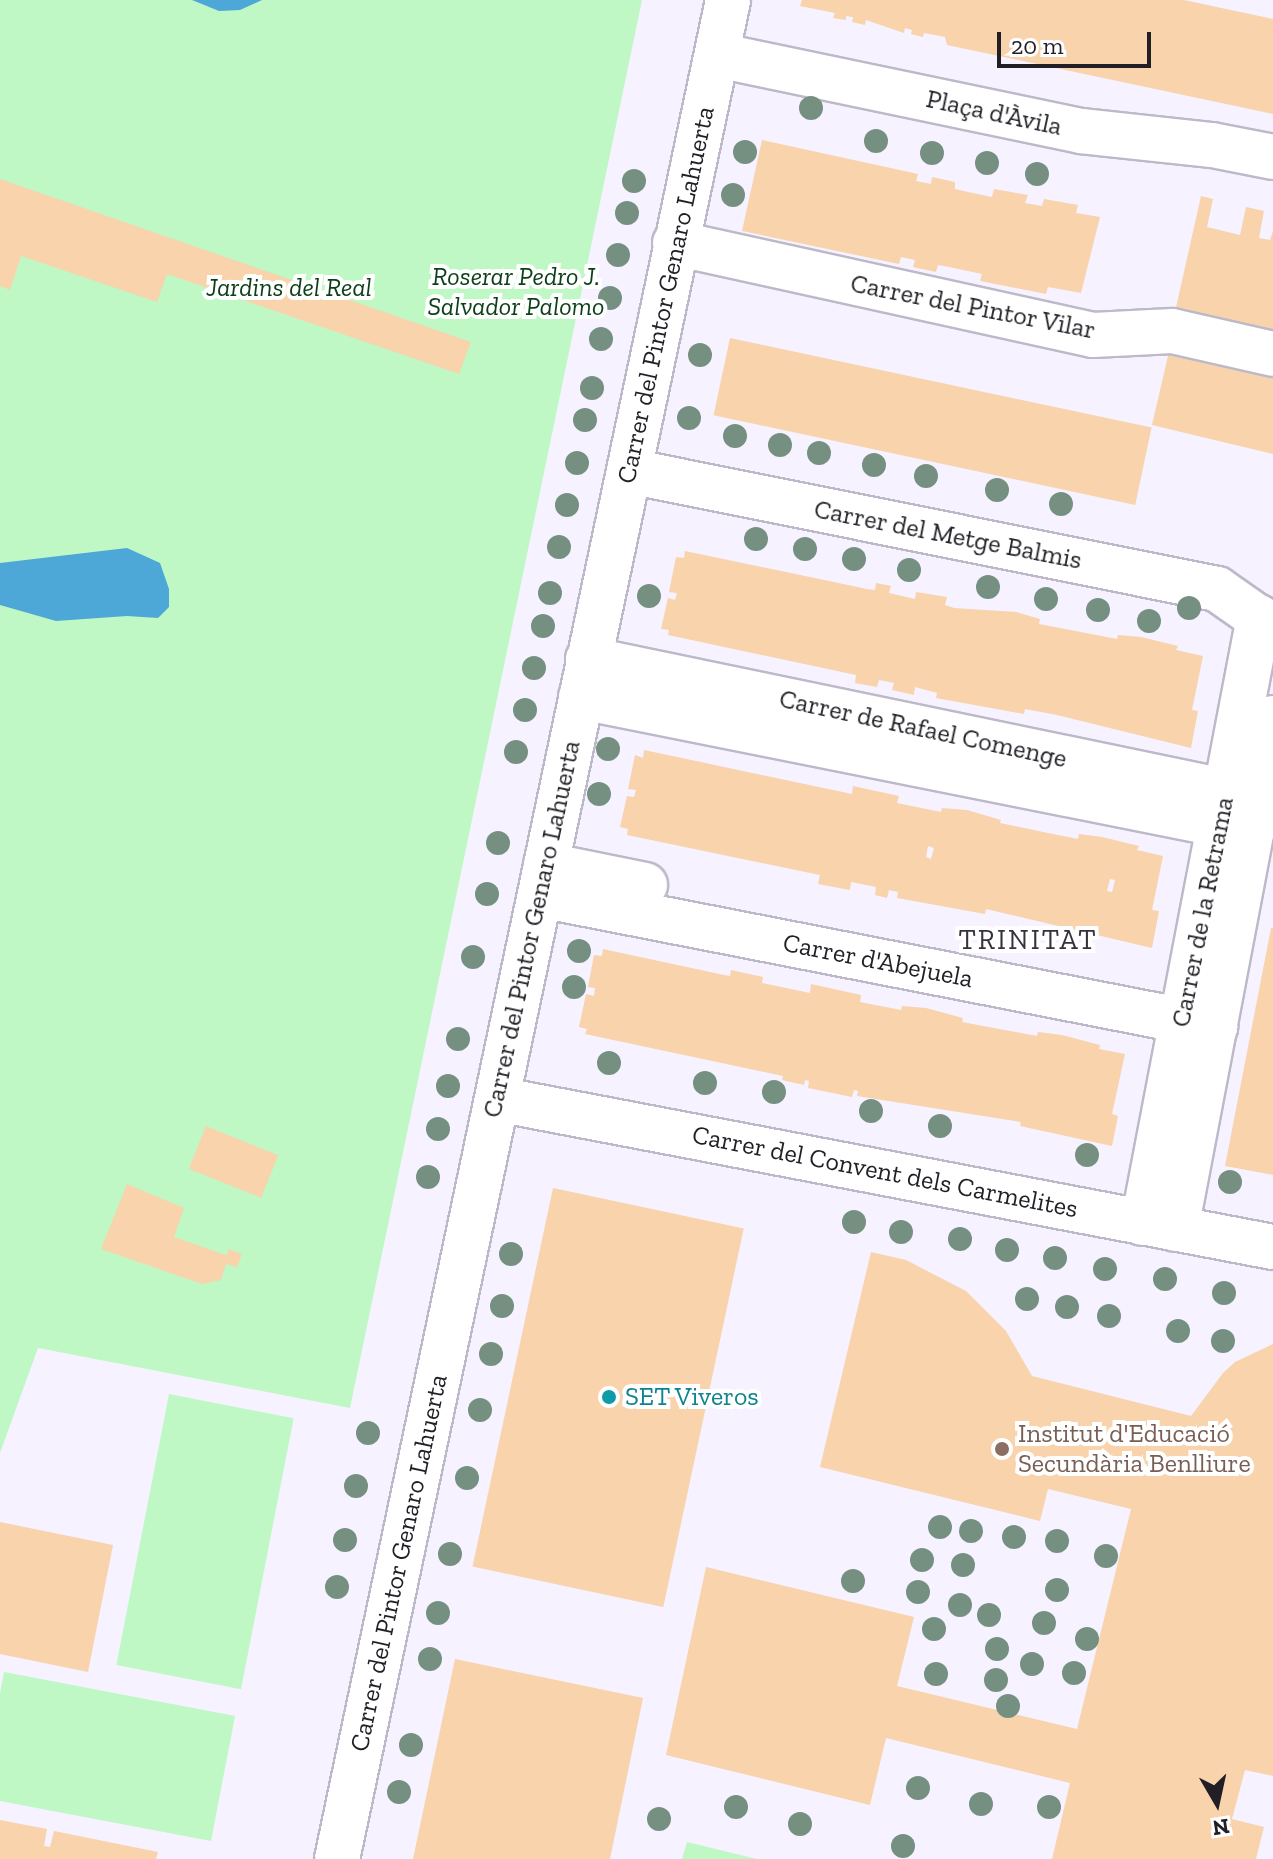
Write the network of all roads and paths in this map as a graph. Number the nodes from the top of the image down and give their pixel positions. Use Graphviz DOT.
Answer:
graph roads {
  1 [pos="728,0"];
  2 [pos="717,55"];
  3 [pos="1273,157"];
  4 [pos="675,243"];
  5 [pos="1273,354"];
  6 [pos="629,471"];
  7 [pos="1266,623"];
  8 [pos="585,678"];
  9 [pos="1273,718"];
  10 [pos="1239,811"];
  11 [pos="543,880"];
  12 [pos="1201,1009"];
  13 [pos="497,1099"];
  14 [pos="1159,1226"];
  15 [pos="1273,1247"];
  16 [pos="337,1859"];
  1 -- 2 [label="street, Carrer del Pintor Genaro Lahuerta"];
  2 -- 3 [label="street, Plaça d'Àvila"];
  2 -- 4 [label="street, Carrer del Pintor Genaro Lahuerta"];
  4 -- 5 [label="street, Carrer del Pintor Vilar"];
  4 -- 6 [label="street, Carrer del Pintor Genaro Lahuerta"];
  6 -- 7 [label="street, Carrer del Metge Balmis"];
  6 -- 8 [label="street, Carrer del Pintor Genaro Lahuerta"];
  7 -- 10 [label="street, Carrer de la Retrama"];
  8 -- 10 [label="street, Carrer de Rafael Comenge"];
  8 -- 11 [label="street, Carrer del Pintor Genaro Lahuerta"];
  9 -- 10 [label="street, Carrer de la Retrama"];
  10 -- 12 [label="street, Carrer de la Retrama"];
  11 -- 12 [label="street, Carrer d'Abejuela"];
  11 -- 13 [label="street, Carrer del Pintor Genaro Lahuerta"];
  12 -- 14 [label="street, Carrer de la Retrama"];
  13 -- 14 [label="street, Carrer del Convent dels Carmelites"];
  13 -- 16 [label="street, Carrer del Pintor Genaro Lahuerta"];
  14 -- 15 [label="street, Carrer del Convent dels Carmelites"];
}
